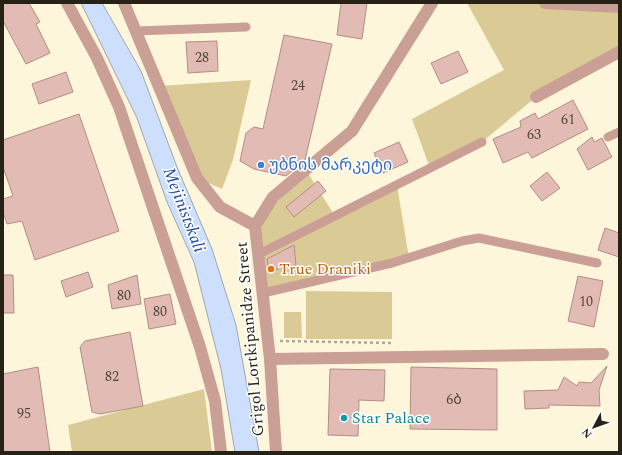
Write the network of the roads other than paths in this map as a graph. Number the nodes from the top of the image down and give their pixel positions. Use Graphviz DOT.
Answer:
graph roads {
  1 [pos="68,3"];
  2 [pos="124,3"];
  3 [pos="432,3"];
  4 [pos="545,3"];
  5 [pos="619,7"];
  6 [pos="246,27"];
  7 [pos="136,31"];
  8 [pos="619,52"];
  9 [pos="536,97"];
  10 [pos="619,132"];
  11 [pos="608,137"];
  12 [pos="482,142"];
  13 [pos="255,226"];
  14 [pos="258,254"];
  15 [pos="597,263"];
  16 [pos="263,293"];
  17 [pos="604,354"];
  18 [pos="270,359"];
  19 [pos="221,452"];
  20 [pos="276,452"];
  1 -- 19 [label="street"];
  2 -- 7 [label="street, Grigol Lortkipanidze Street"];
  3 -- 13 [label="street"];
  4 -- 5 [label="street"];
  6 -- 7 [label="lane"];
  7 -- 13 [label="street, Grigol Lortkipanidze Street"];
  8 -- 9 [label="street"];
  10 -- 11 [label="lane"];
  12 -- 14 [label="lane"];
  13 -- 14 [label="street, Grigol Lortkipanidze Street"];
  14 -- 16 [label="street, Grigol Lortkipanidze Street"];
  15 -- 16 [label="lane"];
  16 -- 18 [label="street, Grigol Lortkipanidze Street"];
  17 -- 18 [label="street"];
  18 -- 20 [label="street, Grigol Lortkipanidze Street"];
}
